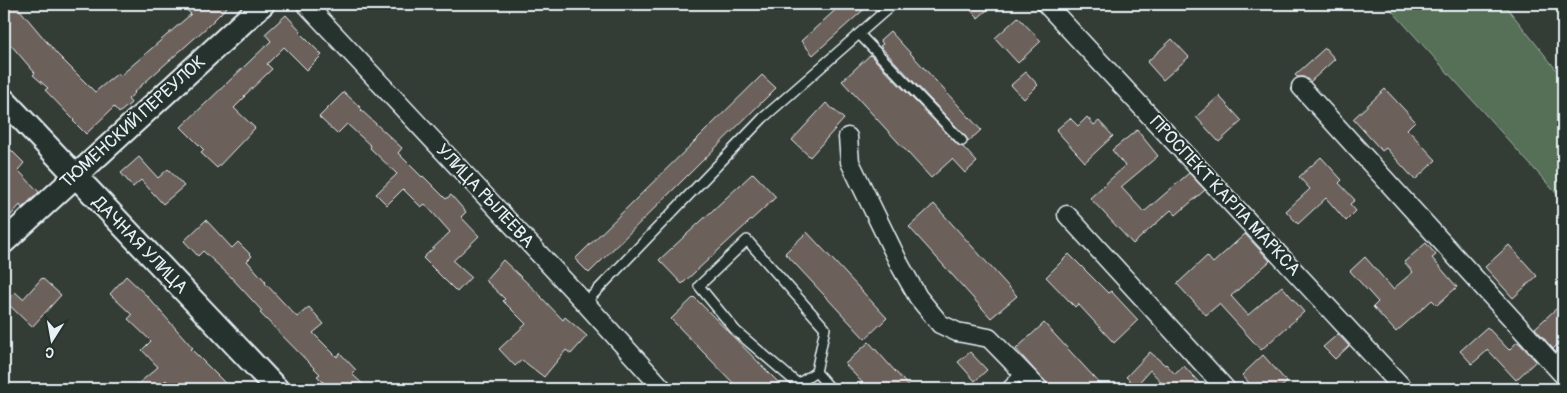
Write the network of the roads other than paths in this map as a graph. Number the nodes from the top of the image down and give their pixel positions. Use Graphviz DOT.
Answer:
graph roads {
  1 [pos="263,4"];
  2 [pos="306,4"];
  3 [pos="893,4"];
  4 [pos="1046,4"];
  5 [pos="859,34"];
  6 [pos="1302,88"];
  7 [pos="4,100"];
  8 [pos="848,138"];
  9 [pos="962,140"];
  10 [pos="74,176"];
  11 [pos="1067,215"];
  12 [pos="4,242"];
  13 [pos="585,303"];
  14 [pos="816,372"];
  15 [pos="1022,372"];
  16 [pos="1563,375"];
  17 [pos="794,387"];
  18 [pos="277,389"];
  19 [pos="663,389"];
  20 [pos="831,389"];
  21 [pos="1005,389"];
  22 [pos="1039,389"];
  23 [pos="1226,389"];
  24 [pos="1404,389"];
  1 -- 10 [label="street, ТЮМЕНСКИЙ ПЕРЕУЛОК"];
  2 -- 13 [label="street, УЛИЦА РЫЛЕЕВА"];
  3 -- 5 [label="lane"];
  4 -- 24 [label="street, ПРОСПЕКТ КАРЛА МАРКСА"];
  5 -- 9 [label="lane"];
  5 -- 13 [label="lane"];
  6 -- 16 [label="street"];
  7 -- 10 [label="street, ДАЧНАЯ УЛИЦА"];
  8 -- 15 [label="street"];
  10 -- 12 [label="street, ТЮМЕНСКИЙ ПЕРЕУЛОК"];
  10 -- 18 [label="street, ДАЧНАЯ УЛИЦА"];
  11 -- 23 [label="street"];
  13 -- 19 [label="street, УЛИЦА РЫЛЕЕВА"];
  14 -- 17 [label="lane"];
  14 -- 17 [label="lane"];
  14 -- 20 [label="lane"];
  15 -- 21 [label="lane"];
  15 -- 22 [label="street"];
}
